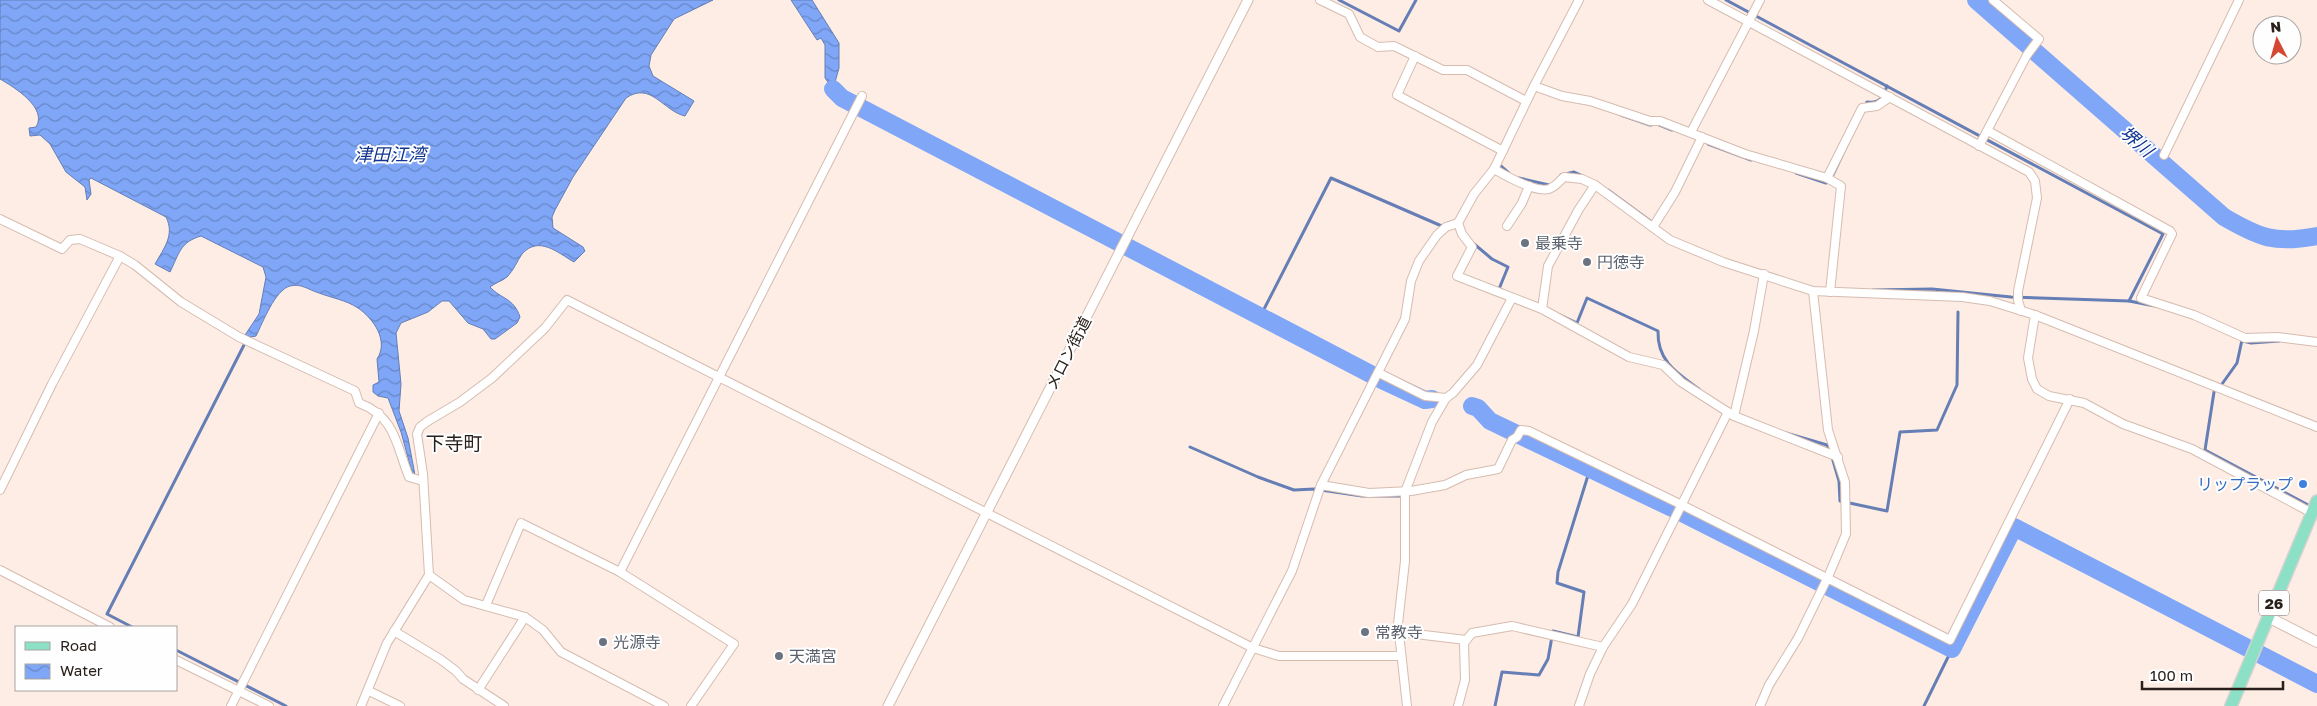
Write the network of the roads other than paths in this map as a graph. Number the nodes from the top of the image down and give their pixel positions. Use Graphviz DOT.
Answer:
graph roads {
  1 [pos="1248,0"];
  2 [pos="1320,0"];
  3 [pos="1579,0"];
  4 [pos="1708,0"];
  5 [pos="1760,0"];
  6 [pos="1993,0"];
  7 [pos="2239,0"];
  8 [pos="1748,22"];
  9 [pos="1414,56"];
  10 [pos="1534,86"];
  11 [pos="862,96"];
  12 [pos="1890,97"];
  13 [pos="1526,101"];
  14 [pos="1691,132"];
  15 [pos="1988,132"];
  16 [pos="1702,137"];
  17 [pos="1980,144"];
  18 [pos="1502,151"];
  19 [pos="2164,155"];
  20 [pos="1494,169"];
  21 [pos="1827,178"];
  22 [pos="1595,185"];
  23 [pos="1529,186"];
  24 [pos="0,219"];
  25 [pos="1458,223"];
  26 [pos="1507,226"];
  27 [pos="1653,227"];
  28 [pos="120,256"];
  29 [pos="1764,274"];
  30 [pos="1813,292"];
  31 [pos="1830,292"];
  32 [pos="1512,298"];
  33 [pos="1542,309"];
  34 [pos="2021,311"];
  35 [pos="2035,315"];
  36 [pos="2317,342"];
  37 [pos="721,376"];
  38 [pos="1377,376"];
  39 [pos="1446,398"];
  40 [pos="2070,399"];
  41 [pos="379,413"];
  42 [pos="1731,414"];
  43 [pos="2317,427"];
  44 [pos="1838,457"];
  45 [pos="422,481"];
  46 [pos="1321,485"];
  47 [pos="0,490"];
  48 [pos="1405,492"];
  49 [pos="2317,501"];
  50 [pos="1681,507"];
  51 [pos="987,513"];
  52 [pos="2312,513"];
  53 [pos="0,570"];
  54 [pos="620,572"];
  55 [pos="429,575"];
  56 [pos="1827,579"];
  57 [pos="486,605"];
  58 [pos="525,617"];
  59 [pos="2268,617"];
  60 [pos="108,626"];
  61 [pos="394,631"];
  62 [pos="1399,632"];
  63 [pos="1466,640"];
  64 [pos="2317,642"];
  65 [pos="1603,647"];
  66 [pos="1252,648"];
  67 [pos="1400,656"];
  68 [pos="178,661"];
  69 [pos="239,690"];
  70 [pos="369,690"];
  71 [pos="478,690"];
  72 [pos="231,706"];
  73 [pos="269,706"];
  74 [pos="361,706"];
  75 [pos="400,706"];
  76 [pos="504,706"];
  77 [pos="664,706"];
  78 [pos="691,706"];
  79 [pos="888,706"];
  80 [pos="1223,706"];
  81 [pos="1407,706"];
  82 [pos="1458,706"];
  83 [pos="1579,706"];
  84 [pos="1760,706"];
  85 [pos="2231,706"];
  1 -- 51 [label="street, メロン街道"];
  2 -- 9 [label="street"];
  3 -- 10 [label="street"];
  4 -- 8 [label="street"];
  5 -- 8 [label="street"];
  6 -- 15 [label="street"];
  7 -- 19 [label="street"];
  8 -- 12 [label="street"];
  8 -- 14 [label="street"];
  9 -- 13 [label="street"];
  9 -- 18 [label="street"];
  10 -- 13 [label="street"];
  10 -- 14 [label="street"];
  11 -- 37 [label="street"];
  12 -- 17 [label="street"];
  12 -- 21 [label="street"];
  13 -- 18 [label="street"];
  14 -- 16 [label="street"];
  15 -- 17 [label="street"];
  15 -- 36 [label="street"];
  16 -- 21 [label="street"];
  16 -- 27 [label="street"];
  17 -- 34 [label="street"];
  18 -- 20 [label="street"];
  20 -- 23 [label="street"];
  20 -- 25 [label="street"];
  21 -- 31 [label="street"];
  22 -- 23 [label="street"];
  22 -- 27 [label="street"];
  22 -- 33 [label="street"];
  23 -- 26 [label="street"];
  24 -- 28 [label="street"];
  25 -- 32 [label="street"];
  25 -- 38 [label="street"];
  27 -- 29 [label="street"];
  28 -- 41 [label="street"];
  28 -- 47 [label="street"];
  29 -- 30 [label="street"];
  29 -- 42 [label="street"];
  30 -- 31 [label="street"];
  30 -- 44 [label="street"];
  31 -- 34 [label="street"];
  32 -- 33 [label="street"];
  32 -- 39 [label="street"];
  33 -- 42 [label="street"];
  34 -- 35 [label="street"];
  35 -- 40 [label="street"];
  35 -- 43 [label="street"];
  37 -- 45 [label="street"];
  37 -- 51 [label="street"];
  37 -- 54 [label="street"];
  38 -- 39 [label="street"];
  38 -- 46 [label="street"];
  39 -- 48 [label="street"];
  40 -- 52 [label="street"];
  40 -- 56 [label="street"];
  41 -- 45 [label="street"];
  41 -- 69 [label="street"];
  42 -- 44 [label="street"];
  42 -- 50 [label="street"];
  44 -- 56 [label="street"];
  45 -- 55 [label="street"];
  46 -- 48 [label="street"];
  46 -- 66 [label="street"];
  48 -- 50 [label="street"];
  48 -- 62 [label="street"];
  49 -- 52 [label="main road, 26"];
  50 -- 56 [label="street"];
  50 -- 65 [label="street"];
  51 -- 66 [label="street"];
  51 -- 79 [label="street, メロン街道"];
  52 -- 59 [label="main road, 26"];
  53 -- 60 [label="street"];
  54 -- 57 [label="street"];
  54 -- 78 [label="street"];
  55 -- 57 [label="street"];
  55 -- 61 [label="street"];
  56 -- 84 [label="street"];
  57 -- 58 [label="street"];
  58 -- 71 [label="street"];
  58 -- 77 [label="street"];
  59 -- 64 [label="main road"];
  59 -- 85 [label="main road, 26"];
  61 -- 70 [label="street"];
  61 -- 71 [label="street"];
  62 -- 63 [label="street"];
  62 -- 67 [label="street"];
  63 -- 65 [label="street"];
  63 -- 82 [label="street"];
  65 -- 83 [label="street"];
  66 -- 67 [label="street"];
  66 -- 80 [label="street"];
  67 -- 81 [label="street"];
  68 -- 69 [label="street"];
  69 -- 72 [label="street"];
  69 -- 73 [label="street"];
  70 -- 74 [label="street"];
  70 -- 75 [label="street"];
  71 -- 76 [label="street"];
}
